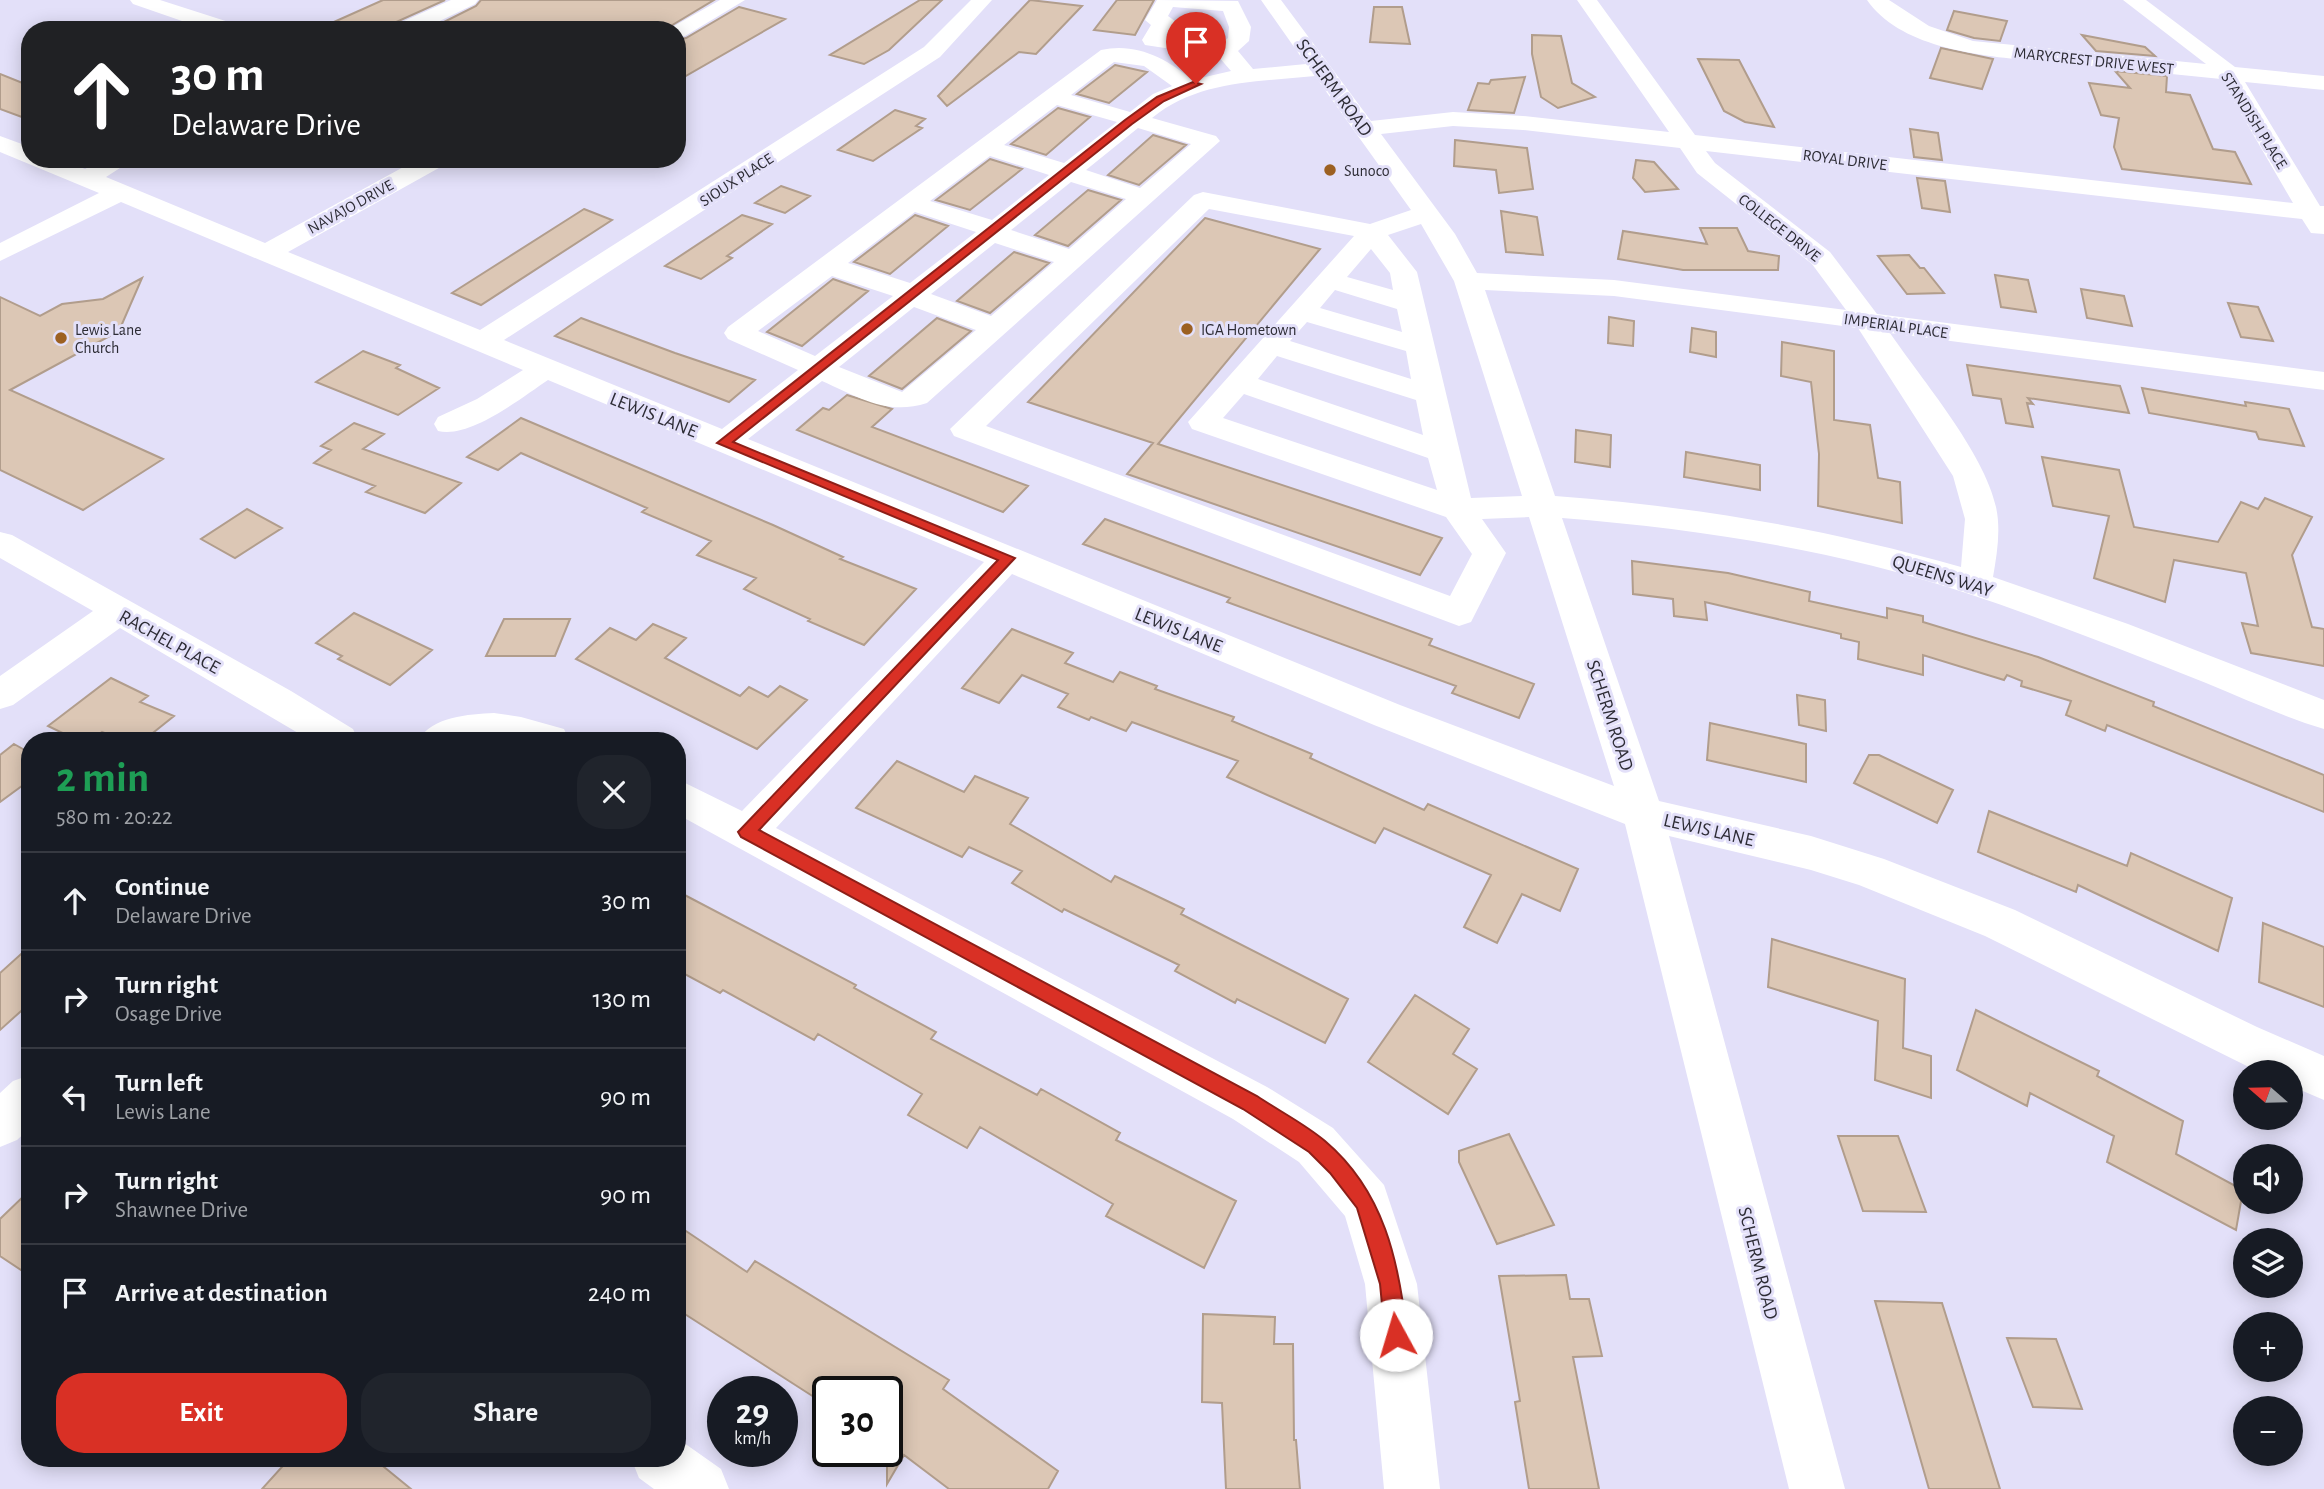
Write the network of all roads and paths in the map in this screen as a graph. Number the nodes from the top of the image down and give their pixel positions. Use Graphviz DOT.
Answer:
graph roads {
  1 [pos="140,0"];
  2 [pos="468,0"];
  3 [pos="735,0"];
  4 [pos="982,0"];
  5 [pos="1168,0"];
  6 [pos="1271,0"];
  7 [pos="1587,0"];
  8 [pos="1877,0"];
  9 [pos="2133,0"];
  10 [pos="203,21"];
  11 [pos="422,21"];
  12 [pos="686,26"];
  13 [pos="1099,35"];
  14 [pos="1153,40"];
  15 [pos="1225,50"];
  16 [pos="1321,69"];
  17 [pos="2229,74"];
  18 [pos="1248,77"];
  19 [pos="2324,83"];
  20 [pos="1187,87"];
  21 [pos="1054,97"];
  22 [pos="1135,118"];
  23 [pos="1365,129"];
  24 [pos="1687,141"];
  25 [pos="0,143"];
  26 [pos="987,146"];
  27 [pos="21,152"];
  28 [pos="60,168"];
  29 [pos="104,168"];
  30 [pos="421,168"];
  31 [pos="1069,171"];
  32 [pos="84,178"];
  33 [pos="119,193"];
  34 [pos="1144,197"];
  35 [pos="911,203"];
  36 [pos="1427,214"];
  37 [pos="2320,220"];
  38 [pos="995,229"];
  39 [pos="1372,232"];
  40 [pos="0,253"];
  41 [pos="264,254"];
  42 [pos="1073,259"];
  43 [pos="829,265"];
  44 [pos="1329,281"];
  45 [pos="1468,281"];
  46 [pos="915,294"];
  47 [pos="1410,304"];
  48 [pos="1301,311"];
  49 [pos="1868,321"];
  50 [pos="995,327"];
  51 [pos="479,343"];
  52 [pos="1272,345"];
  53 [pos="1419,346"];
  54 [pos="545,369"];
  55 [pos="820,369"];
  56 [pos="2324,381"];
  57 [pos="1238,382"];
  58 [pos="1429,394"];
  59 [pos="449,424"];
  60 [pos="724,443"];
  61 [pos="1442,452"];
  62 [pos="1543,506"];
  63 [pos="1458,509"];
  64 [pos="0,543"];
  65 [pos="1007,558"];
  66 [pos="1975,583"];
  67 [pos="117,612"];
  68 [pos="0,695"];
  69 [pos="2324,715"];
  70 [pos="326,732"];
  71 [pos="460,732"];
  72 [pos="521,732"];
  73 [pos="686,800"];
  74 [pos="1643,814"];
  75 [pos="747,832"];
  76 [pos="2324,1078"];
  77 [pos="21,1105"];
  78 [pos="0,1124"];
  79 [pos="671,1467"];
  80 [pos="701,1489"];
  81 [pos="1412,1489"];
  82 [pos="1817,1489"];
  1 -- 10 [label="street"];
  2 -- 11 [label="street"];
  3 -- 12 [label="street"];
  4 -- 51 [label="street, SIOUX PLACE"];
  5 -- 14 [label="street"];
  5 -- 15 [label="street"];
  6 -- 16 [label="street, SCHERM ROAD"];
  7 -- 24 [label="street, COLLEGE DRIVE"];
  8 -- 17 [label="street, MARYCREST DRIVE WEST"];
  9 -- 17 [label="street, STANDISH PLACE"];
  13 -- 14 [label="street"];
  14 -- 15 [label="street"];
  15 -- 18 [label="street"];
  16 -- 18 [label="street"];
  16 -- 23 [label="street, SCHERM ROAD"];
  17 -- 19 [label="street, MARYCREST DRIVE WEST"];
  17 -- 37 [label="street, STANDISH PLACE"];
  18 -- 20 [label="street"];
  20 -- 21 [label="street"];
  20 -- 22 [label="street"];
  21 -- 22 [label="street"];
  21 -- 26 [label="street"];
  22 -- 31 [label="street"];
  22 -- 34 [label="street"];
  23 -- 24 [label="street, ROYAL DRIVE"];
  23 -- 36 [label="street, SCHERM ROAD"];
  24 -- 37 [label="street, ROYAL DRIVE"];
  24 -- 49 [label="street, COLLEGE DRIVE"];
  25 -- 27 [label="street"];
  26 -- 31 [label="street"];
  26 -- 35 [label="street"];
  28 -- 32 [label="street, LEWIS LANE"];
  29 -- 32 [label="street"];
  30 -- 41 [label="street, NAVAJO DRIVE"];
  31 -- 34 [label="street"];
  31 -- 38 [label="street"];
  32 -- 33 [label="street, LEWIS LANE"];
  33 -- 40 [label="street"];
  33 -- 41 [label="street, LEWIS LANE"];
  34 -- 42 [label="street"];
  35 -- 38 [label="street"];
  35 -- 43 [label="street"];
  36 -- 39 [label="street"];
  36 -- 45 [label="street, SCHERM ROAD"];
  38 -- 42 [label="street"];
  38 -- 46 [label="street"];
  39 -- 44 [label="street"];
  39 -- 47 [label="street"];
  39 -- 63 [label="street"];
  41 -- 51 [label="street, LEWIS LANE"];
  42 -- 50 [label="street"];
  43 -- 46 [label="street"];
  43 -- 55 [label="street"];
  44 -- 47 [label="street"];
  44 -- 48 [label="street"];
  45 -- 49 [label="street, IMPERIAL PLACE"];
  45 -- 62 [label="street, SCHERM ROAD"];
  46 -- 50 [label="street"];
  46 -- 55 [label="street"];
  47 -- 53 [label="street"];
  48 -- 52 [label="street"];
  48 -- 53 [label="street"];
  49 -- 56 [label="street, IMPERIAL PLACE"];
  49 -- 66 [label="street, COLLEGE DRIVE"];
  50 -- 55 [label="street"];
  51 -- 54 [label="street, LEWIS LANE"];
  52 -- 57 [label="street"];
  52 -- 58 [label="street"];
  53 -- 58 [label="street"];
  54 -- 59 [label="street"];
  54 -- 60 [label="street, LEWIS LANE"];
  55 -- 60 [label="street"];
  57 -- 61 [label="street"];
  57 -- 63 [label="street"];
  58 -- 61 [label="street"];
  60 -- 65 [label="street, LEWIS LANE"];
  61 -- 63 [label="street"];
  62 -- 63 [label="street, QUEENS WAY"];
  62 -- 66 [label="street, QUEENS WAY"];
  62 -- 74 [label="street, SCHERM ROAD"];
  64 -- 67 [label="street, RACHEL PLACE"];
  65 -- 74 [label="street, LEWIS LANE"];
  65 -- 75 [label="street"];
  66 -- 69 [label="street, QUEENS WAY"];
  67 -- 68 [label="street"];
  67 -- 70 [label="street, RACHEL PLACE"];
  71 -- 72 [label="street"];
  73 -- 75 [label="street"];
  74 -- 76 [label="street, LEWIS LANE"];
  74 -- 82 [label="street, SCHERM ROAD"];
  75 -- 81 [label="street"];
  77 -- 78 [label="street"];
  79 -- 80 [label="street"];
}
